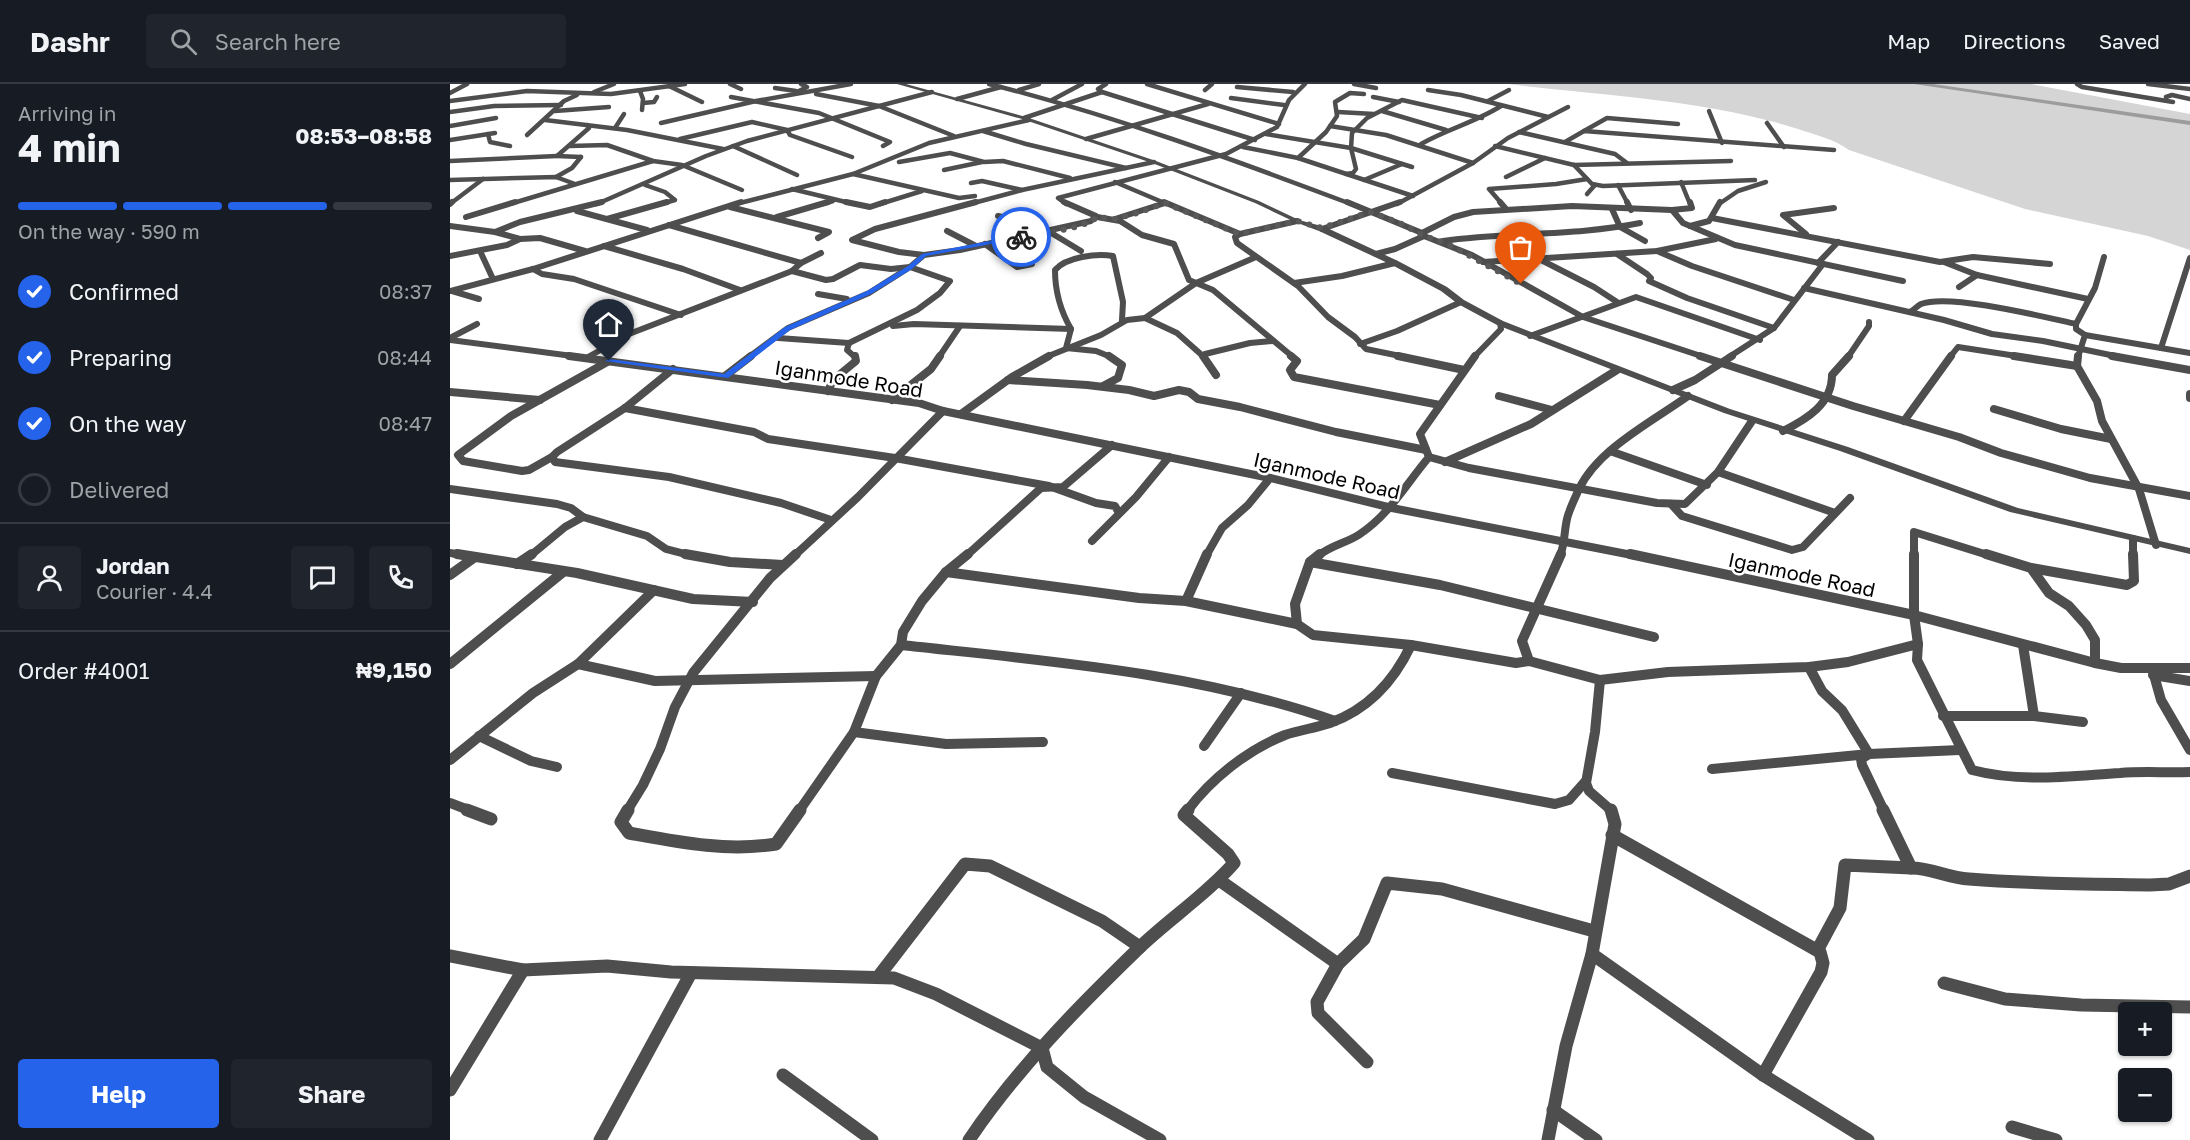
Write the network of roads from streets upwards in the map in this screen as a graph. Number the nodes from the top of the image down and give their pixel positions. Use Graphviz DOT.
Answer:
graph roads {
  1 [pos="466,84"];
  2 [pos="533,84"];
  3 [pos="614,84"];
  4 [pos="663,84"];
  5 [pos="685,84"];
  6 [pos="730,84"];
  7 [pos="801,84"];
  8 [pos="851,84"];
  9 [pos="900,84"];
  10 [pos="989,84"];
  11 [pos="1039,84"];
  12 [pos="1082,84"];
  13 [pos="1106,84"];
  14 [pos="1147,84"];
  15 [pos="1162,84"];
  16 [pos="1212,84"];
  17 [pos="1305,84"];
  18 [pos="1354,84"];
  19 [pos="2077,84"];
  20 [pos="2148,84"];
  21 [pos="2173,86"];
  22 [pos="671,87"];
  23 [pos="1002,87"];
  24 [pos="1156,87"];
  25 [pos="1237,87"];
  26 [pos="1368,87"];
  27 [pos="775,88"];
  28 [pos="1376,88"];
  29 [pos="741,89"];
  30 [pos="2190,89"];
  31 [pos="1017,90"];
  32 [pos="1205,90"];
  33 [pos="1428,90"];
  34 [pos="1509,90"];
  35 [pos="527,91"];
  36 [pos="640,91"];
  37 [pos="799,91"];
  38 [pos="933,92"];
  39 [pos="1102,92"];
  40 [pos="1293,92"];
  41 [pos="1353,92"];
  42 [pos="450,93"];
  43 [pos="506,93"];
  44 [pos="586,93"];
  45 [pos="808,93"];
  46 [pos="1364,94"];
  47 [pos="657,97"];
  48 [pos="731,97"];
  49 [pos="1372,97"];
  50 [pos="1231,98"];
  51 [pos="957,99"];
  52 [pos="2163,99"];
  53 [pos="2190,99"];
  54 [pos="1052,100"];
  55 [pos="450,101"];
  56 [pos="756,101"];
  57 [pos="1488,101"];
  58 [pos="702,102"];
  59 [pos="1399,102"];
  60 [pos="2174,102"];
  61 [pos="643,103"];
  62 [pos="1208,104"];
  63 [pos="561,105"];
  64 [pos="1069,105"];
  65 [pos="1284,105"];
  66 [pos="879,106"];
  67 [pos="1501,106"];
  68 [pos="503,107"];
  69 [pos="609,107"];
  70 [pos="1568,107"];
  71 [pos="642,110"];
  72 [pos="555,111"];
  73 [pos="1382,111"];
  74 [pos="1709,111"];
  75 [pos="450,112"];
  76 [pos="1338,112"];
  77 [pos="624,114"];
  78 [pos="1375,114"];
  79 [pos="1171,115"];
  80 [pos="740,117"];
  81 [pos="1548,117"];
  82 [pos="496,118"];
  83 [pos="831,118"];
  84 [pos="1482,118"];
  85 [pos="1027,119"];
  86 [pos="545,120"];
  87 [pos="752,122"];
  88 [pos="661,123"];
  89 [pos="1767,123"];
  90 [pos="1279,124"];
  91 [pos="1678,124"];
  92 [pos="498,125"];
  93 [pos="587,125"];
  94 [pos="450,126"];
  95 [pos="1130,126"];
  96 [pos="1330,126"];
  97 [pos="615,128"];
  98 [pos="1357,128"];
  99 [pos="787,130"];
  100 [pos="1446,130"];
  101 [pos="983,131"];
  102 [pos="1584,131"];
  103 [pos="1520,132"];
  104 [pos="495,133"];
  105 [pos="488,134"];
  106 [pos="1266,134"];
  107 [pos="527,135"];
  108 [pos="955,137"];
  109 [pos="680,139"];
  110 [pos="1086,139"];
  111 [pos="450,140"];
  112 [pos="1255,140"];
  113 [pos="1317,141"];
  114 [pos="1565,142"];
  115 [pos="1722,143"];
  116 [pos="1421,144"];
  117 [pos="570,146"];
  118 [pos="733,146"];
  119 [pos="883,146"];
  120 [pos="1495,146"];
  121 [pos="1244,147"];
  122 [pos="1784,147"];
  123 [pos="1351,148"];
  124 [pos="723,149"];
  125 [pos="1834,150"];
  126 [pos="1220,155"];
  127 [pos="557,156"];
  128 [pos="852,157"];
  129 [pos="1298,158"];
  130 [pos="1545,158"];
  131 [pos="494,159"];
  132 [pos="450,161"];
  133 [pos="653,161"];
  134 [pos="1731,161"];
  135 [pos="899,162"];
  136 [pos="984,162"];
  137 [pos="1154,162"];
  138 [pos="1473,163"];
  139 [pos="1627,163"];
  140 [pos="1402,164"];
  141 [pos="682,165"];
  142 [pos="1574,165"];
  143 [pos="1412,167"];
  144 [pos="1128,168"];
  145 [pos="1171,168"];
  146 [pos="944,170"];
  147 [pos="1747,173"];
  148 [pos="853,174"];
  149 [pos="1346,174"];
  150 [pos="797,175"];
  151 [pos="556,177"];
  152 [pos="1506,177"];
  153 [pos="483,179"];
  154 [pos="1072,179"];
  155 [pos="1587,179"];
  156 [pos="450,180"];
  157 [pos="913,180"];
  158 [pos="1364,180"];
  159 [pos="1115,182"];
  160 [pos="1681,182"];
  161 [pos="1766,182"];
  162 [pos="971,183"];
  163 [pos="574,184"];
  164 [pos="1053,184"];
  165 [pos="1618,184"];
  166 [pos="645,185"];
  167 [pos="897,185"];
  168 [pos="1595,185"];
  169 [pos="792,189"];
  170 [pos="741,190"];
  171 [pos="1022,190"];
  172 [pos="922,191"];
  173 [pos="1069,193"];
  174 [pos="1587,194"];
  175 [pos="975,195"];
  176 [pos="1413,196"];
  177 [pos="834,200"];
  178 [pos="452,201"];
  179 [pos="1165,203"];
  180 [pos="727,206"];
  181 [pos="1612,208"];
  182 [pos="1834,208"];
  183 [pos="572,209"];
  184 [pos="1506,209"];
  185 [pos="1632,210"];
  186 [pos="1672,210"];
  187 [pos="1370,212"];
  188 [pos="998,216"];
  189 [pos="466,217"];
  190 [pos="1097,217"];
  191 [pos="775,218"];
  192 [pos="1712,218"];
  193 [pos="607,219"];
  194 [pos="1115,219"];
  195 [pos="1297,221"];
  196 [pos="1640,223"];
  197 [pos="667,225"];
  198 [pos="450,226"];
  199 [pos="1690,226"];
  200 [pos="1620,227"];
  201 [pos="1322,228"];
  202 [pos="647,231"];
  203 [pos="947,231"];
  204 [pos="495,232"];
  205 [pos="1046,232"];
  206 [pos="1239,234"];
  207 [pos="1423,235"];
  208 [pos="1808,236"];
  209 [pos="818,238"];
  210 [pos="1717,239"];
  211 [pos="520,240"];
  212 [pos="1440,241"];
  213 [pos="1645,241"];
  214 [pos="1838,242"];
  215 [pos="985,244"];
  216 [pos="604,246"];
  217 [pos="976,246"];
  218 [pos="480,251"];
  219 [pos="586,251"];
  220 [pos="1081,251"];
  221 [pos="1657,251"];
  222 [pos="821,253"];
  223 [pos="1376,254"];
  224 [pos="1617,254"];
  225 [pos="924,255"];
  226 [pos="450,256"];
  227 [pos="1256,257"];
  228 [pos="2104,257"];
  229 [pos="2190,258"];
  230 [pos="1539,259"];
  231 [pos="1483,262"];
  232 [pos="1944,262"];
  233 [pos="801,263"];
  234 [pos="1395,263"];
  235 [pos="1820,263"];
  236 [pos="1032,264"];
  237 [pos="2050,264"];
  238 [pos="910,267"];
  239 [pos="533,269"];
  240 [pos="792,271"];
  241 [pos="1977,275"];
  242 [pos="493,279"];
  243 [pos="1903,281"];
  244 [pos="1294,283"];
  245 [pos="1196,284"];
  246 [pos="1959,287"];
  247 [pos="1804,288"];
  248 [pos="740,290"];
  249 [pos="451,291"];
  250 [pos="818,294"];
  251 [pos="2088,298"];
  252 [pos="479,299"];
  253 [pos="1794,300"];
  254 [pos="847,301"];
  255 [pos="1461,302"];
  256 [pos="1617,302"];
  257 [pos="1910,312"];
  258 [pos="681,315"];
  259 [pos="1583,317"];
  260 [pos="1145,318"];
  261 [pos="1122,320"];
  262 [pos="1869,322"];
  263 [pos="1500,323"];
  264 [pos="477,324"];
  265 [pos="2076,324"];
  266 [pos="885,326"];
  267 [pos="960,326"];
  268 [pos="1774,328"];
  269 [pos="1071,329"];
  270 [pos="2085,335"];
  271 [pos="1530,336"];
  272 [pos="778,338"];
  273 [pos="450,339"];
  274 [pos="1760,340"];
  275 [pos="1273,341"];
  276 [pos="849,343"];
  277 [pos="1360,344"];
  278 [pos="1066,348"];
  279 [pos="2161,348"];
  280 [pos="2079,350"];
  281 [pos="2190,353"];
  282 [pos="1205,354"];
  283 [pos="588,357"];
  284 [pos="609,361"];
  285 [pos="1721,362"];
  286 [pos="2077,366"];
  287 [pos="673,369"];
  288 [pos="1617,369"];
  289 [pos="1464,370"];
  290 [pos="2190,370"];
  291 [pos="1216,375"];
  292 [pos="725,376"];
  293 [pos="1008,380"];
  294 [pos="1102,387"];
  295 [pos="1673,390"];
  296 [pos="828,391"];
  297 [pos="450,392"];
  298 [pos="1499,396"];
  299 [pos="1688,396"];
  300 [pos="1828,397"];
  301 [pos="540,400"];
  302 [pos="892,400"];
  303 [pos="1440,405"];
  304 [pos="625,408"];
  305 [pos="1994,409"];
  306 [pos="1552,410"];
  307 [pos="943,411"];
  308 [pos="961,414"];
  309 [pos="1752,421"];
  310 [pos="1904,421"];
  311 [pos="1783,431"];
  312 [pos="2111,439"];
  313 [pos="1112,445"];
  314 [pos="1610,451"];
  315 [pos="1428,454"];
  316 [pos="552,457"];
  317 [pos="1169,457"];
  318 [pos="895,458"];
  319 [pos="1445,462"];
  320 [pos="1718,472"];
  321 [pos="1270,478"];
  322 [pos="1707,485"];
  323 [pos="1049,486"];
  324 [pos="1580,488"];
  325 [pos="450,489"];
  326 [pos="2139,489"];
  327 [pos="2190,496"];
  328 [pos="1850,498"];
  329 [pos="1671,504"];
  330 [pos="1685,504"];
  331 [pos="1392,508"];
  332 [pos="1119,513"];
  333 [pos="1678,513"];
  334 [pos="1835,513"];
  335 [pos="583,517"];
  336 [pos="831,520"];
  337 [pos="2133,540"];
  338 [pos="1092,541"];
  339 [pos="1565,544"];
  340 [pos="2156,545"];
  341 [pos="2190,551"];
  342 [pos="450,553"];
  343 [pos="475,557"];
  344 [pos="1310,562"];
  345 [pos="517,564"];
  346 [pos="783,565"];
  347 [pos="2031,568"];
  348 [pos="563,572"];
  349 [pos="946,572"];
  350 [pos="450,575"];
  351 [pos="654,590"];
  352 [pos="1186,601"];
  353 [pos="753,602"];
  354 [pos="1535,608"];
  355 [pos="1914,615"];
  356 [pos="1297,624"];
  357 [pos="1654,637"];
  358 [pos="1918,644"];
  359 [pos="901,645"];
  360 [pos="1411,645"];
  361 [pos="2023,645"];
  362 [pos="1529,662"];
  363 [pos="2095,663"];
  364 [pos="450,664"];
  365 [pos="578,664"];
  366 [pos="1809,667"];
  367 [pos="2190,668"];
  368 [pos="2152,672"];
  369 [pos="876,676"];
  370 [pos="689,678"];
  371 [pos="1600,680"];
  372 [pos="2190,681"];
  373 [pos="1241,693"];
  374 [pos="1943,716"];
  375 [pos="2034,716"];
  376 [pos="1335,721"];
  377 [pos="2083,722"];
  378 [pos="854,732"];
  379 [pos="479,736"];
  380 [pos="1043,742"];
  381 [pos="1204,746"];
  382 [pos="1960,750"];
  383 [pos="2190,750"];
  384 [pos="1869,754"];
  385 [pos="450,760"];
  386 [pos="557,767"];
  387 [pos="1712,769"];
  388 [pos="2190,772"];
  389 [pos="1392,773"];
  390 [pos="1585,782"];
  391 [pos="450,803"];
  392 [pos="491,819"];
  393 [pos="1612,835"];
  394 [pos="1911,868"];
  395 [pos="2190,876"];
  396 [pos="1219,880"];
  397 [pos="1594,931"];
  398 [pos="1140,947"];
  399 [pos="1818,949"];
  400 [pos="1592,954"];
  401 [pos="450,956"];
  402 [pos="1338,964"];
  403 [pos="523,970"];
  404 [pos="691,972"];
  405 [pos="878,977"];
  406 [pos="1944,983"];
  407 [pos="2190,1007"];
  408 [pos="1042,1048"];
  409 [pos="1367,1062"];
  410 [pos="783,1075"];
  411 [pos="1763,1075"];
  412 [pos="450,1090"];
  413 [pos="1554,1110"];
  414 [pos="2012,1127"];
  415 [pos="600,1140"];
  416 [pos="872,1140"];
  417 [pos="969,1140"];
  418 [pos="1160,1140"];
  419 [pos="1548,1140"];
  420 [pos="1596,1140"];
  421 [pos="1868,1140"];
  422 [pos="2056,1140"];
  1 -- 42 [label="street"];
  2 -- 35 [label="street"];
  3 -- 44 [label="street"];
  4 -- 22 [label="street"];
  5 -- 22 [label="street"];
  6 -- 29 [label="street"];
  7 -- 37 [label="street"];
  8 -- 45 [label="street"];
  9 -- 38 [label="street"];
  10 -- 23 [label="street"];
  11 -- 31 [label="street"];
  12 -- 54 [label="street"];
  13 -- 39 [label="street"];
  14 -- 24 [label="street"];
  15 -- 24 [label="street"];
  16 -- 32 [label="street"];
  17 -- 40 [label="street"];
  18 -- 26 [label="street"];
  19 -- 52 [label="street"];
  20 -- 21 [label="street"];
  21 -- 30 [label="street"];
  22 -- 36 [label="street"];
  22 -- 58 [label="street"];
  23 -- 31 [label="street"];
  23 -- 51 [label="street"];
  24 -- 62 [label="street"];
  25 -- 40 [label="street"];
  26 -- 28 [label="street"];
  26 -- 41 [label="street"];
  27 -- 37 [label="street"];
  31 -- 54 [label="street"];
  33 -- 57 [label="street"];
  34 -- 57 [label="street"];
  35 -- 43 [label="street"];
  35 -- 44 [label="street"];
  36 -- 44 [label="street"];
  36 -- 61 [label="street"];
  37 -- 45 [label="street"];
  38 -- 51 [label="street"];
  38 -- 66 [label="street"];
  39 -- 64 [label="street"];
  39 -- 79 [label="street"];
  40 -- 65 [label="street"];
  41 -- 46 [label="street"];
  41 -- 76 [label="street"];
  43 -- 55 [label="street"];
  43 -- 68 [label="street"];
  44 -- 63 [label="street"];
  45 -- 56 [label="street"];
  45 -- 66 [label="street"];
  47 -- 61 [label="street"];
  48 -- 56 [label="street"];
  49 -- 59 [label="street"];
  50 -- 65 [label="street"];
  51 -- 85 [label="street"];
  52 -- 53 [label="street"];
  52 -- 60 [label="street"];
  54 -- 64 [label="street"];
  56 -- 83 [label="street"];
  56 -- 88 [label="street"];
  57 -- 67 [label="street"];
  59 -- 73 [label="street"];
  59 -- 84 [label="street"];
  61 -- 71 [label="street"];
  62 -- 79 [label="street"];
  62 -- 90 [label="street"];
  63 -- 68 [label="street"];
  63 -- 72 [label="street"];
  64 -- 85 [label="street"];
  64 -- 95 [label="street"];
  65 -- 90 [label="street"];
  66 -- 83 [label="street"];
  66 -- 108 [label="street"];
  67 -- 81 [label="street"];
  67 -- 84 [label="street"];
  68 -- 75 [label="street"];
  68 -- 82 [label="street"];
  69 -- 72 [label="street"];
  70 -- 81 [label="street"];
  72 -- 86 [label="street"];
  73 -- 78 [label="street"];
  73 -- 100 [label="street"];
  74 -- 115 [label="street"];
  76 -- 78 [label="street"];
  76 -- 96 [label="street"];
  77 -- 97 [label="street"];
  78 -- 98 [label="street"];
  79 -- 95 [label="street"];
  79 -- 112 [label="street"];
  80 -- 87 [label="street"];
  81 -- 103 [label="street"];
  82 -- 92 [label="street"];
  82 -- 94 [label="street"];
  83 -- 99 [label="street"];
  83 -- 119 [label="street"];
  84 -- 100 [label="street"];
  85 -- 101 [label="street"];
  85 -- 110 [label="street"];
  86 -- 93 [label="street"];
  86 -- 107 [label="street"];
  87 -- 99 [label="street"];
  87 -- 109 [label="street"];
  89 -- 122 [label="street"];
  90 -- 106 [label="street"];
  91 -- 102 [label="street"];
  93 -- 97 [label="street"];
  93 -- 117 [label="street"];
  95 -- 110 [label="street"];
  95 -- 126 [label="street"];
  96 -- 98 [label="street"];
  96 -- 113 [label="street"];
  97 -- 109 [label="street"];
  98 -- 116 [label="street"];
  98 -- 123 [label="street"];
  99 -- 118 [label="street"];
  99 -- 128 [label="street"];
  100 -- 116 [label="street"];
  101 -- 108 [label="street"];
  101 -- 144 [label="street"];
  102 -- 114 [label="street"];
  102 -- 115 [label="street"];
  103 -- 114 [label="street"];
  103 -- 120 [label="street"];
  104 -- 105 [label="street"];
  105 -- 111 [label="street"];
  105 -- 131 [label="street"];
  106 -- 112 [label="street"];
  106 -- 113 [label="street"];
  108 -- 148 [label="street"];
  109 -- 124 [label="street"];
  110 -- 137 [label="street"];
  112 -- 121 [label="street"];
  113 -- 123 [label="street"];
  113 -- 129 [label="street"];
  114 -- 139 [label="street"];
  115 -- 122 [label="street"];
  116 -- 138 [label="street"];
  117 -- 127 [label="street"];
  117 -- 133 [label="street"];
  118 -- 124 [label="street"];
  118 -- 150 [label="street"];
  120 -- 130 [label="street"];
  120 -- 138 [label="street"];
  121 -- 126 [label="street"];
  121 -- 129 [label="street"];
  122 -- 125 [label="street"];
  123 -- 140 [label="street"];
  123 -- 149 [label="street"];
  124 -- 141 [label="street"];
  126 -- 145 [label="street"];
  126 -- 187 [label="street"];
  127 -- 131 [label="street"];
  127 -- 151 [label="street"];
  129 -- 149 [label="street"];
  130 -- 142 [label="street"];
  130 -- 152 [label="street"];
  131 -- 132 [label="street"];
  133 -- 141 [label="street"];
  133 -- 163 [label="street"];
  134 -- 139 [label="street"];
  135 -- 136 [label="street"];
  136 -- 146 [label="street"];
  136 -- 154 [label="street"];
  137 -- 144 [label="street"];
  137 -- 145 [label="street"];
  138 -- 176 [label="street"];
  139 -- 142 [label="street"];
  140 -- 143 [label="street"];
  140 -- 158 [label="street"];
  141 -- 166 [label="street"];
  141 -- 170 [label="street"];
  142 -- 155 [label="street"];
  144 -- 154 [label="street"];
  145 -- 159 [label="street"];
  145 -- 195 [label="street"];
  147 -- 160 [label="street"];
  148 -- 167 [label="street"];
  148 -- 169 [label="street"];
  149 -- 158 [label="street"];
  151 -- 153 [label="street"];
  151 -- 163 [label="street"];
  153 -- 156 [label="street"];
  153 -- 178 [label="street"];
  154 -- 164 [label="street"];
  155 -- 168 [label="street"];
  155 -- 184 [label="street"];
  157 -- 167 [label="street"];
  158 -- 176 [label="street"];
  159 -- 173 [label="street"];
  159 -- 179 [label="street"];
  160 -- 165 [label="street"];
  160 -- 186 [label="street"];
  161 -- 192 [label="street"];
  162 -- 171 [label="street"];
  163 -- 189 [label="street"];
  164 -- 171 [label="street"];
  164 -- 173 [label="street"];
  165 -- 168 [label="street"];
  165 -- 185 [label="street"];
  166 -- 183 [label="street"];
  166 -- 193 [label="street"];
  167 -- 172 [label="street"];
  168 -- 174 [label="street"];
  169 -- 177 [label="street"];
  169 -- 180 [label="street"];
  171 -- 225 [label="street"];
  172 -- 175 [label="street"];
  172 -- 177 [label="street"];
  173 -- 190 [label="street"];
  176 -- 187 [label="street"];
  177 -- 191 [label="street"];
  179 -- 194 [label="street"];
  179 -- 206 [label="street"];
  180 -- 191 [label="street"];
  180 -- 197 [label="street"];
  181 -- 184 [label="street"];
  181 -- 185 [label="street"];
  181 -- 200 [label="street"];
  182 -- 208 [label="street"];
  183 -- 193 [label="street"];
  183 -- 204 [label="street"];
  184 -- 207 [label="street"];
  185 -- 186 [label="street"];
  186 -- 199 [label="street"];
  187 -- 201 [label="street"];
  187 -- 207 [label="street"];
  188 -- 205 [label="street"];
  190 -- 194 [label="street"];
  190 -- 205 [label="street"];
  191 -- 209 [label="street"];
  192 -- 199 [label="street"];
  192 -- 208 [label="street"];
  193 -- 202 [label="street"];
  194 -- 245 [label="street"];
  195 -- 201 [label="street"];
  195 -- 206 [label="street"];
  196 -- 200 [label="street"];
  197 -- 202 [label="street"];
  197 -- 233 [label="street"];
  198 -- 204 [label="street"];
  199 -- 210 [label="street"];
  200 -- 212 [label="street"];
  200 -- 213 [label="street"];
  201 -- 223 [label="street"];
  202 -- 216 [label="street"];
  203 -- 217 [label="street"];
  204 -- 211 [label="street"];
  205 -- 215 [label="street"];
  205 -- 220 [label="street"];
  206 -- 227 [label="street"];
  207 -- 212 [label="street"];
  207 -- 223 [label="street"];
  208 -- 214 [label="street"];
  210 -- 221 [label="street"];
  210 -- 235 [label="street"];
  211 -- 218 [label="street"];
  211 -- 219 [label="street"];
  212 -- 231 [label="street"];
  214 -- 232 [label="street"];
  214 -- 235 [label="street"];
  215 -- 217 [label="street"];
  215 -- 236 [label="street"];
  216 -- 219 [label="street"];
  216 -- 248 [label="street"];
  217 -- 225 [label="street"];
  218 -- 226 [label="street"];
  218 -- 242 [label="street"];
  219 -- 239 [label="street"];
  221 -- 224 [label="street"];
  221 -- 253 [label="street"];
  222 -- 233 [label="street"];
  223 -- 234 [label="street"];
  224 -- 230 [label="street"];
  224 -- 268 [label="street"];
  225 -- 238 [label="street"];
  227 -- 244 [label="street"];
  227 -- 245 [label="street"];
  228 -- 251 [label="street"];
  229 -- 279 [label="street"];
  230 -- 231 [label="street"];
  230 -- 256 [label="street"];
  231 -- 259 [label="street"];
  232 -- 237 [label="street"];
  232 -- 241 [label="street"];
  233 -- 240 [label="street"];
  234 -- 244 [label="street"];
  234 -- 255 [label="street"];
  235 -- 243 [label="street"];
  235 -- 247 [label="street"];
  238 -- 240 [label="street"];
  238 -- 254 [label="street"];
  238 -- 266 [label="street"];
  239 -- 242 [label="street"];
  239 -- 258 [label="street"];
  240 -- 248 [label="street"];
  241 -- 246 [label="street"];
  241 -- 251 [label="street"];
  242 -- 249 [label="street"];
  244 -- 277 [label="street"];
  245 -- 260 [label="street"];
  245 -- 275 [label="street"];
  247 -- 253 [label="street"];
  247 -- 257 [label="street"];
  248 -- 258 [label="street"];
  249 -- 252 [label="street"];
  250 -- 254 [label="street"];
  251 -- 265 [label="street"];
  253 -- 268 [label="street"];
  254 -- 272 [label="street"];
  255 -- 263 [label="street"];
  255 -- 277 [label="street"];
  256 -- 259 [label="street"];
  256 -- 274 [label="street"];
  257 -- 265 [label="street"];
  257 -- 280 [label="street"];
  258 -- 283 [label="street"];
  259 -- 271 [label="street"];
  259 -- 285 [label="street"];
  260 -- 261 [label="street"];
  260 -- 282 [label="street"];
  261 -- 269 [label="street"];
  261 -- 278 [label="street"];
  262 -- 300 [label="street"];
  263 -- 271 [label="street"];
  263 -- 289 [label="street"];
  264 -- 273 [label="street"];
  265 -- 270 [label="street"];
  266 -- 267 [label="street"];
  266 -- 276 [label="street"];
  267 -- 269 [label="street"];
  267 -- 302 [label="street"];
  268 -- 274 [label="street"];
  269 -- 278 [label="street"];
  270 -- 279 [label="street"];
  270 -- 280 [label="street"];
  271 -- 288 [label="street"];
  272 -- 276 [label="street"];
  272 -- 292 [label="street"];
  273 -- 283 [label="street, Iganmode Road"];
  274 -- 285 [label="street"];
  275 -- 282 [label="street"];
  275 -- 303 [label="street"];
  276 -- 296 [label="street"];
  277 -- 289 [label="street"];
  278 -- 293 [label="street"];
  278 -- 294 [label="street"];
  279 -- 281 [label="street"];
  280 -- 286 [label="street"];
  280 -- 290 [label="street"];
  282 -- 291 [label="street"];
  283 -- 284 [label="street, Iganmode Road"];
  284 -- 287 [label="street, Iganmode Road"];
  284 -- 301 [label="street"];
  285 -- 295 [label="street"];
  285 -- 300 [label="street"];
  286 -- 310 [label="street"];
  286 -- 312 [label="street"];
  287 -- 292 [label="street, Iganmode Road"];
  287 -- 304 [label="street"];
  288 -- 295 [label="street"];
  288 -- 306 [label="street"];
  289 -- 303 [label="street"];
  292 -- 296 [label="street, Iganmode Road"];
  293 -- 294 [label="street"];
  293 -- 308 [label="street"];
  294 -- 315 [label="street"];
  295 -- 299 [label="street"];
  296 -- 302 [label="street, Iganmode Road"];
  297 -- 301 [label="street"];
  298 -- 306 [label="street"];
  299 -- 309 [label="street"];
  299 -- 314 [label="street"];
  300 -- 310 [label="street"];
  300 -- 311 [label="street"];
  301 -- 316 [label="street"];
  302 -- 307 [label="street, Iganmode Road"];
  303 -- 315 [label="street"];
  304 -- 316 [label="street"];
  304 -- 318 [label="street"];
  305 -- 312 [label="street"];
  306 -- 319 [label="street"];
  307 -- 308 [label="street, Iganmode Road"];
  307 -- 318 [label="street"];
  308 -- 313 [label="street, Iganmode Road"];
  309 -- 311 [label="street"];
  309 -- 320 [label="street"];
  310 -- 326 [label="street"];
  311 -- 337 [label="street"];
  312 -- 326 [label="street"];
  313 -- 317 [label="street, Iganmode Road"];
  313 -- 323 [label="street"];
  314 -- 322 [label="street"];
  314 -- 324 [label="street"];
  315 -- 319 [label="street"];
  315 -- 331 [label="street"];
  316 -- 336 [label="street"];
  317 -- 321 [label="street, Iganmode Road"];
  317 -- 332 [label="street"];
  318 -- 323 [label="street"];
  318 -- 336 [label="street"];
  319 -- 324 [label="street"];
  320 -- 322 [label="street"];
  320 -- 334 [label="street"];
  321 -- 331 [label="street, Iganmode Road"];
  321 -- 352 [label="street"];
  322 -- 330 [label="street"];
  323 -- 332 [label="street"];
  323 -- 349 [label="street"];
  324 -- 329 [label="street"];
  324 -- 339 [label="street"];
  325 -- 335 [label="street"];
  326 -- 327 [label="street"];
  326 -- 340 [label="street"];
  328 -- 334 [label="street"];
  329 -- 330 [label="street"];
  329 -- 333 [label="street"];
  330 -- 333 [label="street"];
  331 -- 339 [label="street, Iganmode Road"];
  331 -- 344 [label="street"];
  332 -- 338 [label="street"];
  333 -- 334 [label="street"];
  335 -- 345 [label="street"];
  335 -- 346 [label="street"];
  336 -- 346 [label="street"];
  337 -- 340 [label="street"];
  337 -- 347 [label="street"];
  339 -- 354 [label="street"];
  339 -- 355 [label="street, Iganmode Road"];
  340 -- 341 [label="street"];
  342 -- 343 [label="street"];
  343 -- 345 [label="street"];
  343 -- 350 [label="street"];
  344 -- 354 [label="street"];
  344 -- 356 [label="street"];
  345 -- 348 [label="street"];
  346 -- 353 [label="street"];
  347 -- 355 [label="street"];
  347 -- 363 [label="street"];
  348 -- 351 [label="street"];
  348 -- 364 [label="street"];
  349 -- 352 [label="street"];
  349 -- 359 [label="street"];
  351 -- 353 [label="street"];
  351 -- 365 [label="street"];
  352 -- 356 [label="street"];
  353 -- 370 [label="street"];
  354 -- 357 [label="street"];
  354 -- 362 [label="street"];
  355 -- 358 [label="street"];
  355 -- 361 [label="street, Iganmode Road"];
  356 -- 360 [label="street"];
  358 -- 366 [label="street"];
  358 -- 374 [label="street"];
  359 -- 369 [label="street"];
  359 -- 373 [label="street"];
  360 -- 362 [label="street"];
  360 -- 376 [label="street"];
  361 -- 363 [label="street, Iganmode Road"];
  361 -- 375 [label="street"];
  362 -- 371 [label="street"];
  363 -- 368 [label="street, Iganmode Road"];
  365 -- 370 [label="street"];
  365 -- 379 [label="street"];
  366 -- 371 [label="street"];
  366 -- 384 [label="street"];
  367 -- 368 [label="street, Iganmode Road"];
  368 -- 372 [label="street"];
  368 -- 383 [label="street"];
  369 -- 370 [label="street"];
  369 -- 378 [label="street"];
  370 -- 378 [label="street"];
  371 -- 390 [label="street"];
  373 -- 376 [label="street"];
  373 -- 381 [label="street"];
  374 -- 375 [label="street"];
  374 -- 382 [label="street"];
  375 -- 377 [label="street"];
  376 -- 396 [label="street"];
  378 -- 380 [label="street"];
  379 -- 385 [label="street"];
  379 -- 386 [label="street"];
  382 -- 384 [label="street"];
  382 -- 388 [label="street"];
  384 -- 387 [label="street"];
  384 -- 394 [label="street"];
  389 -- 390 [label="street"];
  390 -- 393 [label="street"];
  391 -- 392 [label="street"];
  393 -- 397 [label="street"];
  393 -- 399 [label="street"];
  394 -- 395 [label="street"];
  394 -- 399 [label="street"];
  396 -- 398 [label="street"];
  396 -- 402 [label="street"];
  397 -- 400 [label="street"];
  397 -- 402 [label="street"];
  398 -- 405 [label="street"];
  398 -- 408 [label="street"];
  399 -- 411 [label="street"];
  400 -- 411 [label="street"];
  400 -- 413 [label="street"];
  401 -- 403 [label="street"];
  402 -- 409 [label="street"];
  403 -- 404 [label="street"];
  403 -- 412 [label="street"];
  404 -- 405 [label="street"];
  404 -- 415 [label="street"];
  405 -- 408 [label="street"];
  406 -- 407 [label="street"];
  408 -- 417 [label="street"];
  408 -- 418 [label="street"];
  410 -- 416 [label="street"];
  411 -- 421 [label="street"];
  413 -- 419 [label="street"];
  413 -- 420 [label="street"];
  414 -- 422 [label="street"];
}
